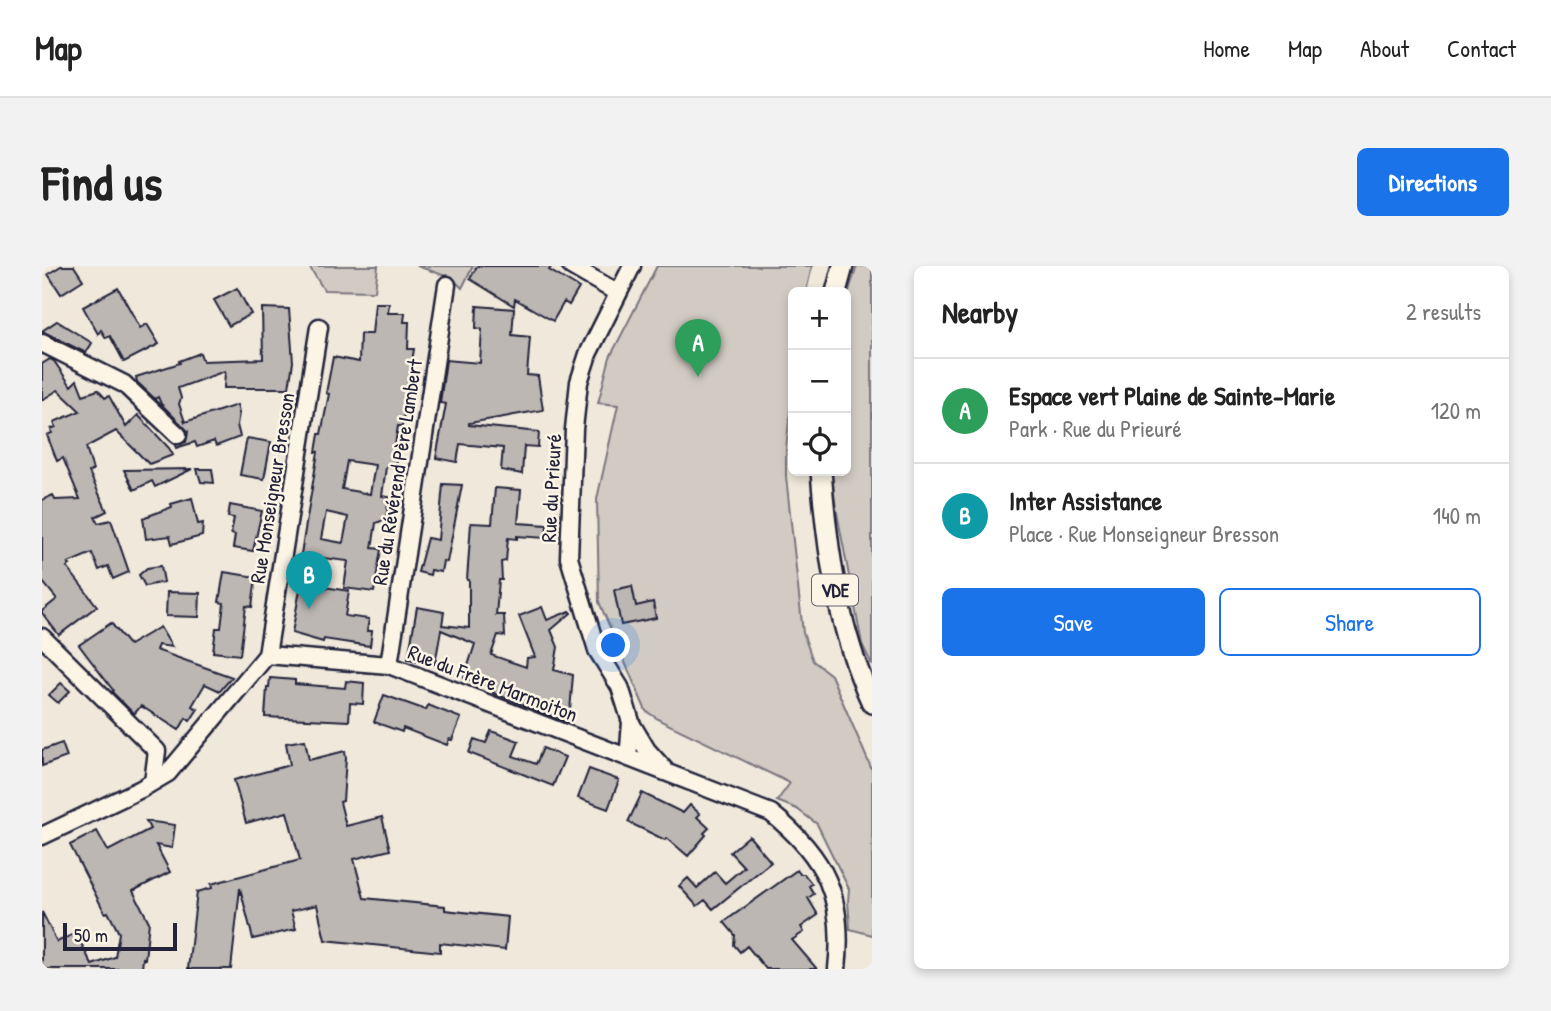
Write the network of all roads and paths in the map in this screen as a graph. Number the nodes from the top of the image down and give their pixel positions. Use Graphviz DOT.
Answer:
graph roads {
  1 [pos="571,266"];
  2 [pos="632,266"];
  3 [pos="843,266"];
  4 [pos="447,285"];
  5 [pos="837,287"];
  6 [pos="618,293"];
  7 [pos="319,327"];
  8 [pos="42,343"];
  9 [pos="178,435"];
  10 [pos="821,476"];
  11 [pos="42,637"];
  12 [pos="267,655"];
  13 [pos="389,665"];
  14 [pos="872,704"];
  15 [pos="631,722"];
  16 [pos="157,751"];
  17 [pos="624,756"];
  18 [pos="180,758"];
  19 [pos="669,774"];
  20 [pos="153,782"];
  21 [pos="42,836"];
  22 [pos="837,969"];
  1 -- 6 [label="street"];
  2 -- 6 [label="street, Rue du Prieuré"];
  3 -- 5 [label="main road"];
  4 -- 13 [label="street, Rue du Révérend Père Lambert"];
  6 -- 15 [label="street, Rue du Prieuré"];
  7 -- 12 [label="street, Rue Monseigneur Bresson"];
  8 -- 9 [label="street"];
  10 -- 14 [label="main road, VDE"];
  11 -- 16 [label="street"];
  12 -- 13 [label="street, Rue du Frère Marmoiton"];
  12 -- 18 [label="street"];
  13 -- 17 [label="street, Rue du Frère Marmoiton"];
  15 -- 17 [label="street, Rue du Prieuré"];
  15 -- 19 [label="street, Rue du Prieuré"];
  16 -- 18 [label="street"];
  16 -- 20 [label="street"];
  17 -- 19 [label="street, Rue du Frère Marmoiton"];
  18 -- 20 [label="street"];
  19 -- 22 [label="street, Rue du Frère Marmoiton"];
  20 -- 21 [label="street"];
}
